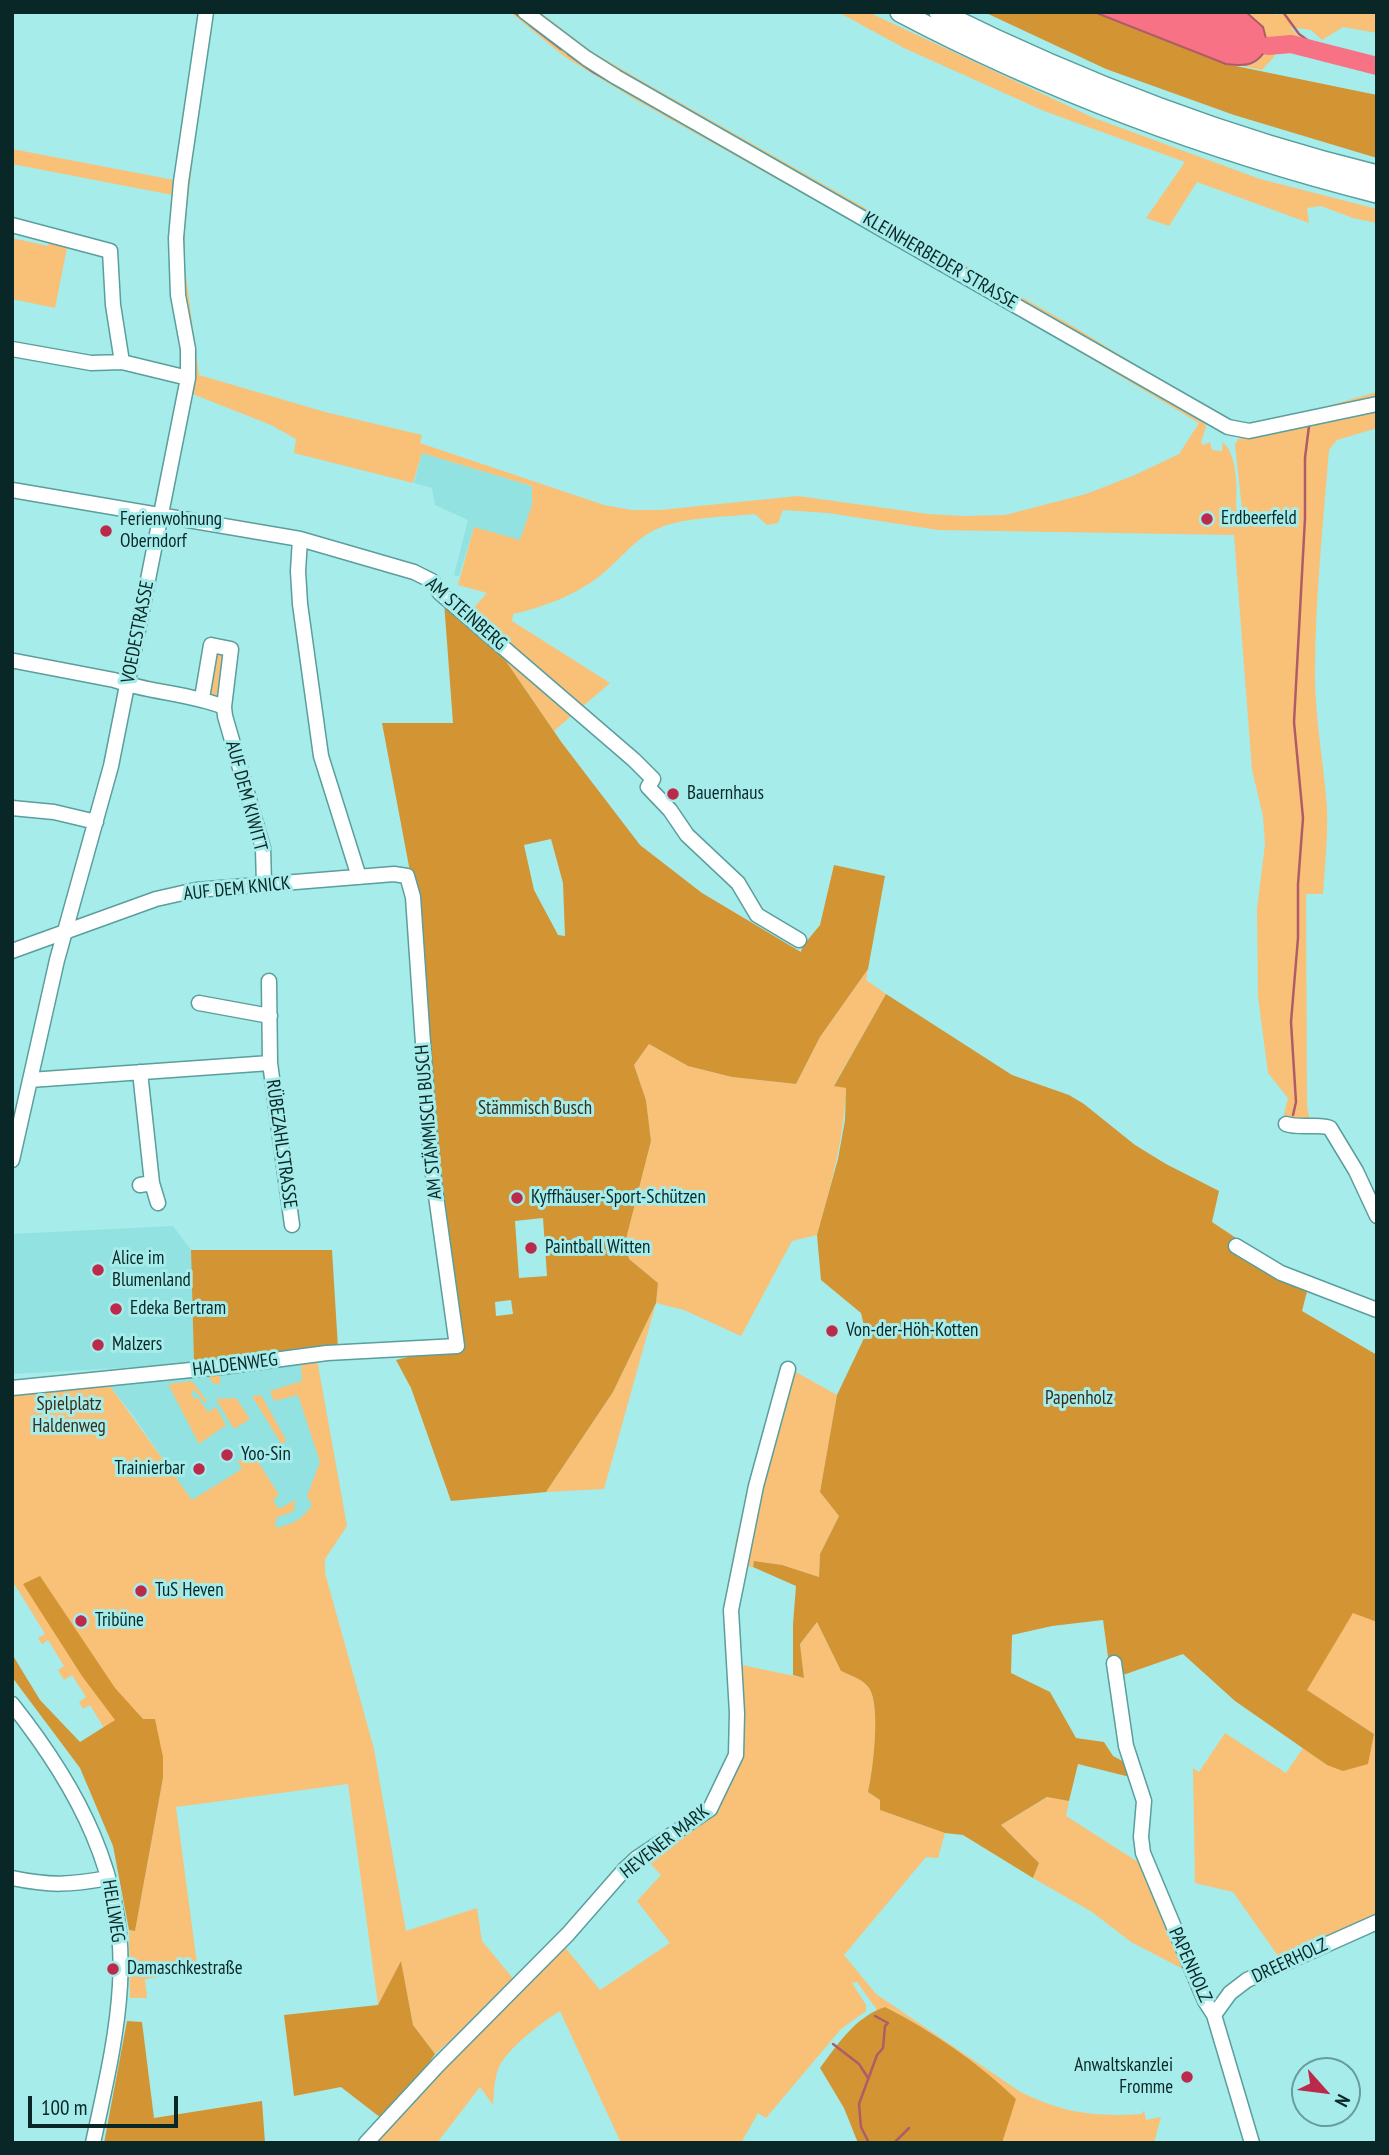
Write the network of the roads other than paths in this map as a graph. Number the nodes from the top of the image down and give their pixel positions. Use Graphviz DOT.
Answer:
graph roads {
  1 [pos="206,12"];
  2 [pos="525,12"];
  3 [pos="900,12"];
  4 [pos="939,12"];
  5 [pos="1377,175"];
  6 [pos="1377,193"];
  7 [pos="12,225"];
  8 [pos="12,349"];
  9 [pos="122,362"];
  10 [pos="188,378"];
  11 [pos="1377,404"];
  12 [pos="12,490"];
  13 [pos="160,516"];
  14 [pos="300,539"];
  15 [pos="15,661"];
  16 [pos="128,685"];
  17 [pos="202,698"];
  18 [pos="224,707"];
  19 [pos="12,808"];
  20 [pos="96,822"];
  21 [pos="359,877"];
  22 [pos="264,885"];
  23 [pos="413,897"];
  24 [pos="65,931"];
  25 [pos="799,940"];
  26 [pos="12,951"];
  27 [pos="270,981"];
  28 [pos="199,1003"];
  29 [pos="270,1016"];
  30 [pos="270,1063"];
  31 [pos="140,1072"];
  32 [pos="30,1080"];
  33 [pos="1286,1124"];
  34 [pos="12,1160"];
  35 [pos="158,1203"];
  36 [pos="1377,1216"];
  37 [pos="292,1225"];
  38 [pos="1236,1246"];
  39 [pos="1377,1310"];
  40 [pos="457,1346"];
  41 [pos="788,1369"];
  42 [pos="12,1388"];
  43 [pos="1114,1664"];
  44 [pos="12,1704"];
  45 [pos="12,1878"];
  46 [pos="108,1878"];
  47 [pos="1377,1922"];
  48 [pos="1214,2015"];
  49 [pos="93,2143"];
  50 [pos="366,2143"];
  51 [pos="1252,2143"];
  1 -- 10 [label="street, VOEDESTRASSE"];
  2 -- 11 [label="street, KLEINHERBEDER STRASSE"];
  3 -- 6 [label="highway"];
  4 -- 5 [label="highway"];
  7 -- 9 [label="street"];
  8 -- 9 [label="street"];
  9 -- 10 [label="street"];
  10 -- 13 [label="street, VOEDESTRASSE"];
  12 -- 13 [label="street, AM STEINBERG"];
  13 -- 14 [label="street, AM STEINBERG"];
  13 -- 16 [label="street, VOEDESTRASSE"];
  14 -- 21 [label="street"];
  14 -- 25 [label="street, AM STEINBERG"];
  15 -- 16 [label="street"];
  16 -- 17 [label="street"];
  16 -- 20 [label="street, VOEDESTRASSE"];
  17 -- 18 [label="street"];
  17 -- 18 [label="street, AUF DEM KIWITT"];
  18 -- 22 [label="street, AUF DEM KIWITT"];
  19 -- 20 [label="street"];
  20 -- 24 [label="street, VOEDESTRASSE"];
  21 -- 22 [label="street, AUF DEM KNICK"];
  21 -- 23 [label="street, AUF DEM KNICK"];
  22 -- 24 [label="street, AUF DEM KNICK"];
  23 -- 40 [label="street, AM STÄMMISCH BUSCH"];
  24 -- 26 [label="street, AUF DEM KNICK"];
  24 -- 32 [label="street, VOEDESTRASSE"];
  27 -- 29 [label="street, RÜBEZAHLSTRASSE"];
  28 -- 29 [label="street"];
  29 -- 30 [label="street, RÜBEZAHLSTRASSE"];
  30 -- 31 [label="street, RÜBEZAHLSTRASSE"];
  30 -- 37 [label="street, RÜBEZAHLSTRASSE"];
  31 -- 32 [label="street, RÜBEZAHLSTRASSE"];
  31 -- 35 [label="street"];
  32 -- 34 [label="street, VOEDESTRASSE"];
  33 -- 36 [label="street"];
  38 -- 39 [label="street"];
  40 -- 42 [label="street, HALDENWEG"];
  41 -- 50 [label="street, HEVENER MARK"];
  43 -- 48 [label="street, PAPENHOLZ"];
  44 -- 46 [label="street, HELLWEG"];
  45 -- 46 [label="street"];
  46 -- 49 [label="street, HELLWEG"];
  47 -- 48 [label="street, DREERHOLZ"];
  48 -- 51 [label="street, PAPENHOLZ"];
}
